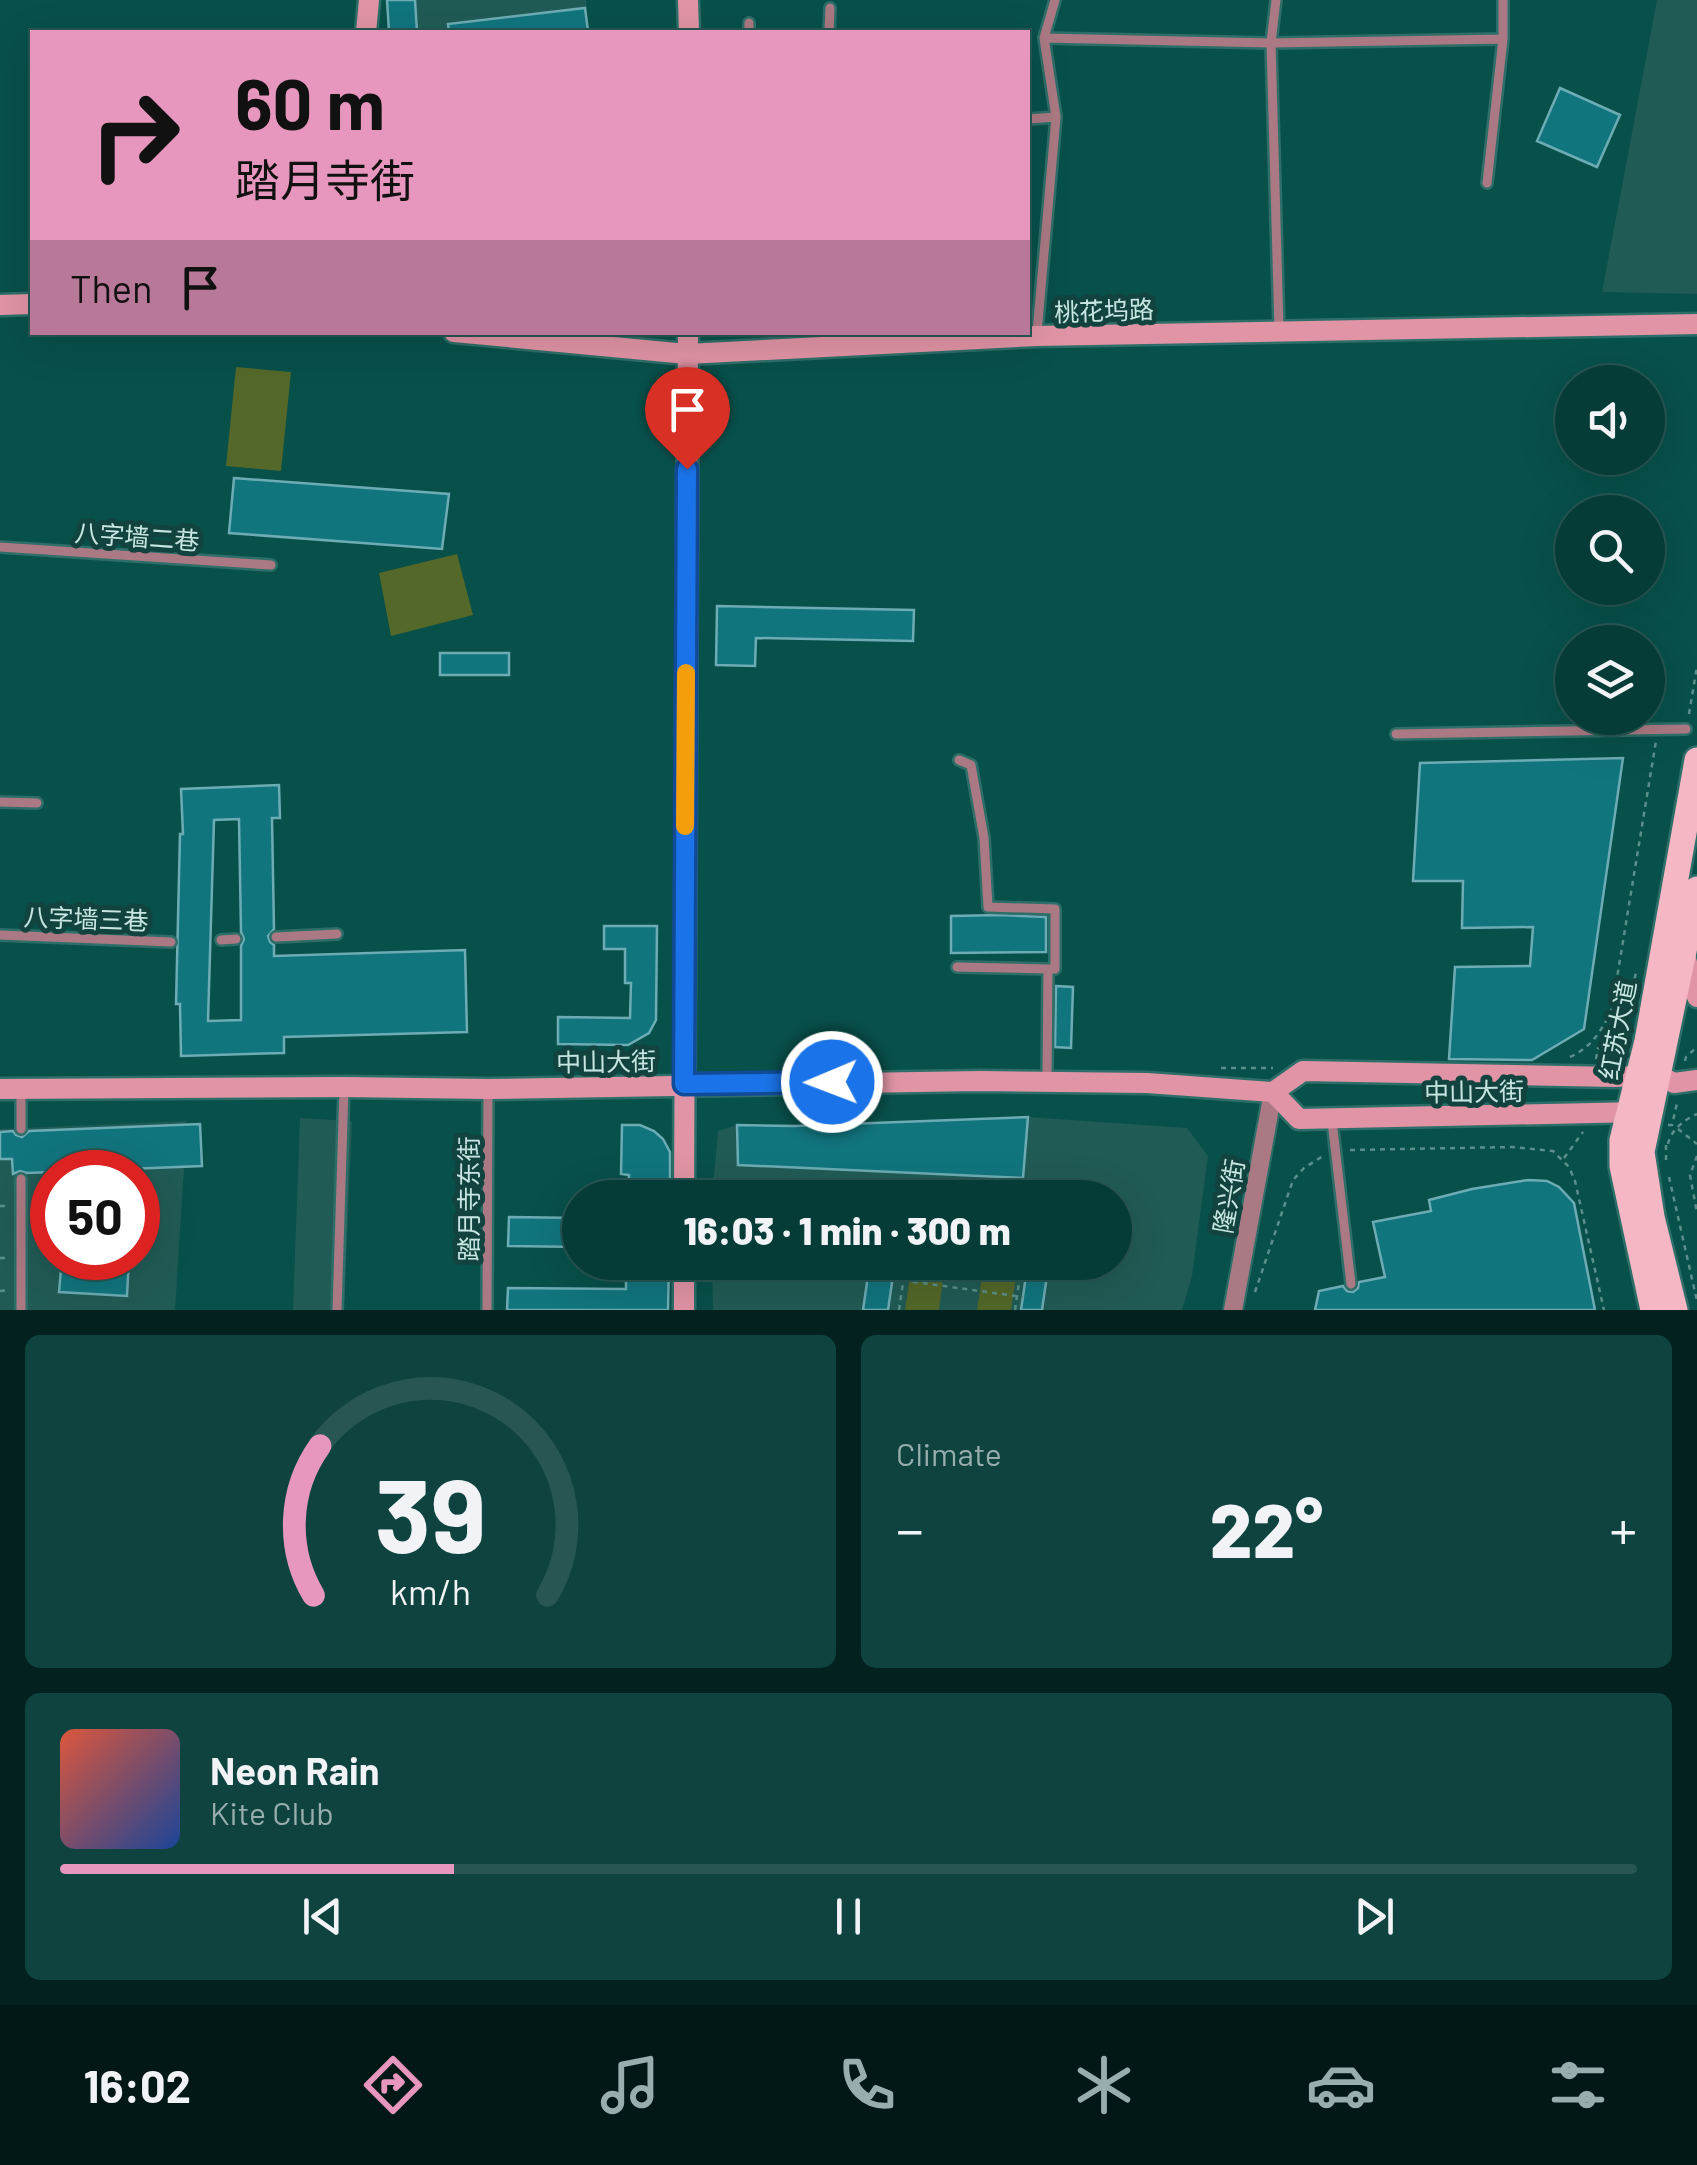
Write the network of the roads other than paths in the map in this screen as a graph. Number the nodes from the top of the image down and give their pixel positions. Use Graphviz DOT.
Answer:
graph roads {
  1 [pos="369,0"];
  2 [pos="688,0"];
  3 [pos="1055,0"];
  4 [pos="1276,0"];
  5 [pos="1503,0"];
  6 [pos="830,8"];
  7 [pos="366,30"];
  8 [pos="689,30"];
  9 [pos="829,30"];
  10 [pos="1044,38"];
  11 [pos="1504,39"];
  12 [pos="1271,42"];
  13 [pos="1056,117"];
  14 [pos="1030,118"];
  15 [pos="1487,183"];
  16 [pos="30,304"];
  17 [pos="0,305"];
  18 [pos="1697,324"];
  19 [pos="1278,332"];
  20 [pos="518,335"];
  21 [pos="1036,336"];
  22 [pos="746,342"];
  23 [pos="687,343"];
  24 [pos="0,546"];
  25 [pos="271,565"];
  26 [pos="1686,729"];
  27 [pos="1396,734"];
  28 [pos="959,760"];
  29 [pos="1697,760"];
  30 [pos="0,802"];
  31 [pos="36,803"];
  32 [pos="1697,889"];
  33 [pos="337,934"];
  34 [pos="0,935"];
  35 [pos="276,937"];
  36 [pos="236,939"];
  37 [pos="220,940"];
  38 [pos="171,942"];
  39 [pos="1684,951"];
  40 [pos="957,967"];
  41 [pos="1048,969"];
  42 [pos="1697,997"];
  43 [pos="1657,1078"];
  44 [pos="1697,1080"];
  45 [pos="1048,1082"];
  46 [pos="684,1084"];
  47 [pos="344,1087"];
  48 [pos="488,1089"];
  49 [pos="10,1090"];
  50 [pos="1273,1092"];
  51 [pos="1332,1118"];
  52 [pos="1657,1119"];
  53 [pos="21,1129"];
  54 [pos="21,1180"];
  55 [pos="684,1180"];
  56 [pos="684,1280"];
  57 [pos="1351,1284"];
  58 [pos="21,1310"];
  59 [pos="337,1310"];
  60 [pos="487,1310"];
  61 [pos="684,1310"];
  62 [pos="1233,1310"];
  63 [pos="1653,1310"];
  64 [pos="1675,1310"];
  1 -- 7 [label="street"];
  2 -- 8 [label="street"];
  3 -- 10 [label="lane"];
  4 -- 12 [label="lane"];
  5 -- 11 [label="lane"];
  6 -- 9 [label="lane"];
  10 -- 12 [label="lane"];
  10 -- 13 [label="lane"];
  11 -- 12 [label="lane"];
  11 -- 15 [label="lane"];
  12 -- 19 [label="lane"];
  13 -- 14 [label="lane"];
  13 -- 21 [label="lane"];
  16 -- 17 [label="street"];
  18 -- 19 [label="street, 桃花坞路"];
  19 -- 21 [label="street, 桃花坞路"];
  20 -- 23 [label="street, 桃花坞路"];
  21 -- 22 [label="street, 桃花坞路"];
  22 -- 23 [label="street, 桃花坞路"];
  23 -- 46 [label="street"];
  24 -- 25 [label="lane, 八字墙二巷"];
  26 -- 27 [label="lane"];
  28 -- 41 [label="lane"];
  29 -- 43 [label="main road, 红苏大道"];
  30 -- 31 [label="lane"];
  32 -- 39 [label="main road, 红苏大道"];
  33 -- 35 [label="lane"];
  34 -- 38 [label="lane, 八字墙三巷"];
  36 -- 37 [label="lane"];
  39 -- 42 [label="street"];
  39 -- 43 [label="main road, 红苏大道"];
  40 -- 41 [label="lane"];
  41 -- 45 [label="lane"];
  43 -- 44 [label="street, 中山大街"];
  43 -- 50 [label="street, 中山大街"];
  43 -- 52 [label="main road, 红苏大道"];
  45 -- 46 [label="street, 中山大街"];
  45 -- 50 [label="street, 中山大街"];
  46 -- 48 [label="street, 中山大街"];
  46 -- 55 [label="street"];
  47 -- 48 [label="street, 中山大街"];
  47 -- 49 [label="street, 中山大街"];
  47 -- 59 [label="lane"];
  48 -- 60 [label="lane, 踏月寺东街"];
  49 -- 53 [label="lane"];
  50 -- 51 [label="street, 中山大街"];
  50 -- 62 [label="street, 隆兴街"];
  51 -- 52 [label="street, 中山大街"];
  51 -- 57 [label="lane"];
  52 -- 63 [label="main road, 红苏大道"];
  52 -- 64 [label="main road, 红苏大道"];
  54 -- 58 [label="lane"];
  56 -- 61 [label="street"];
}
